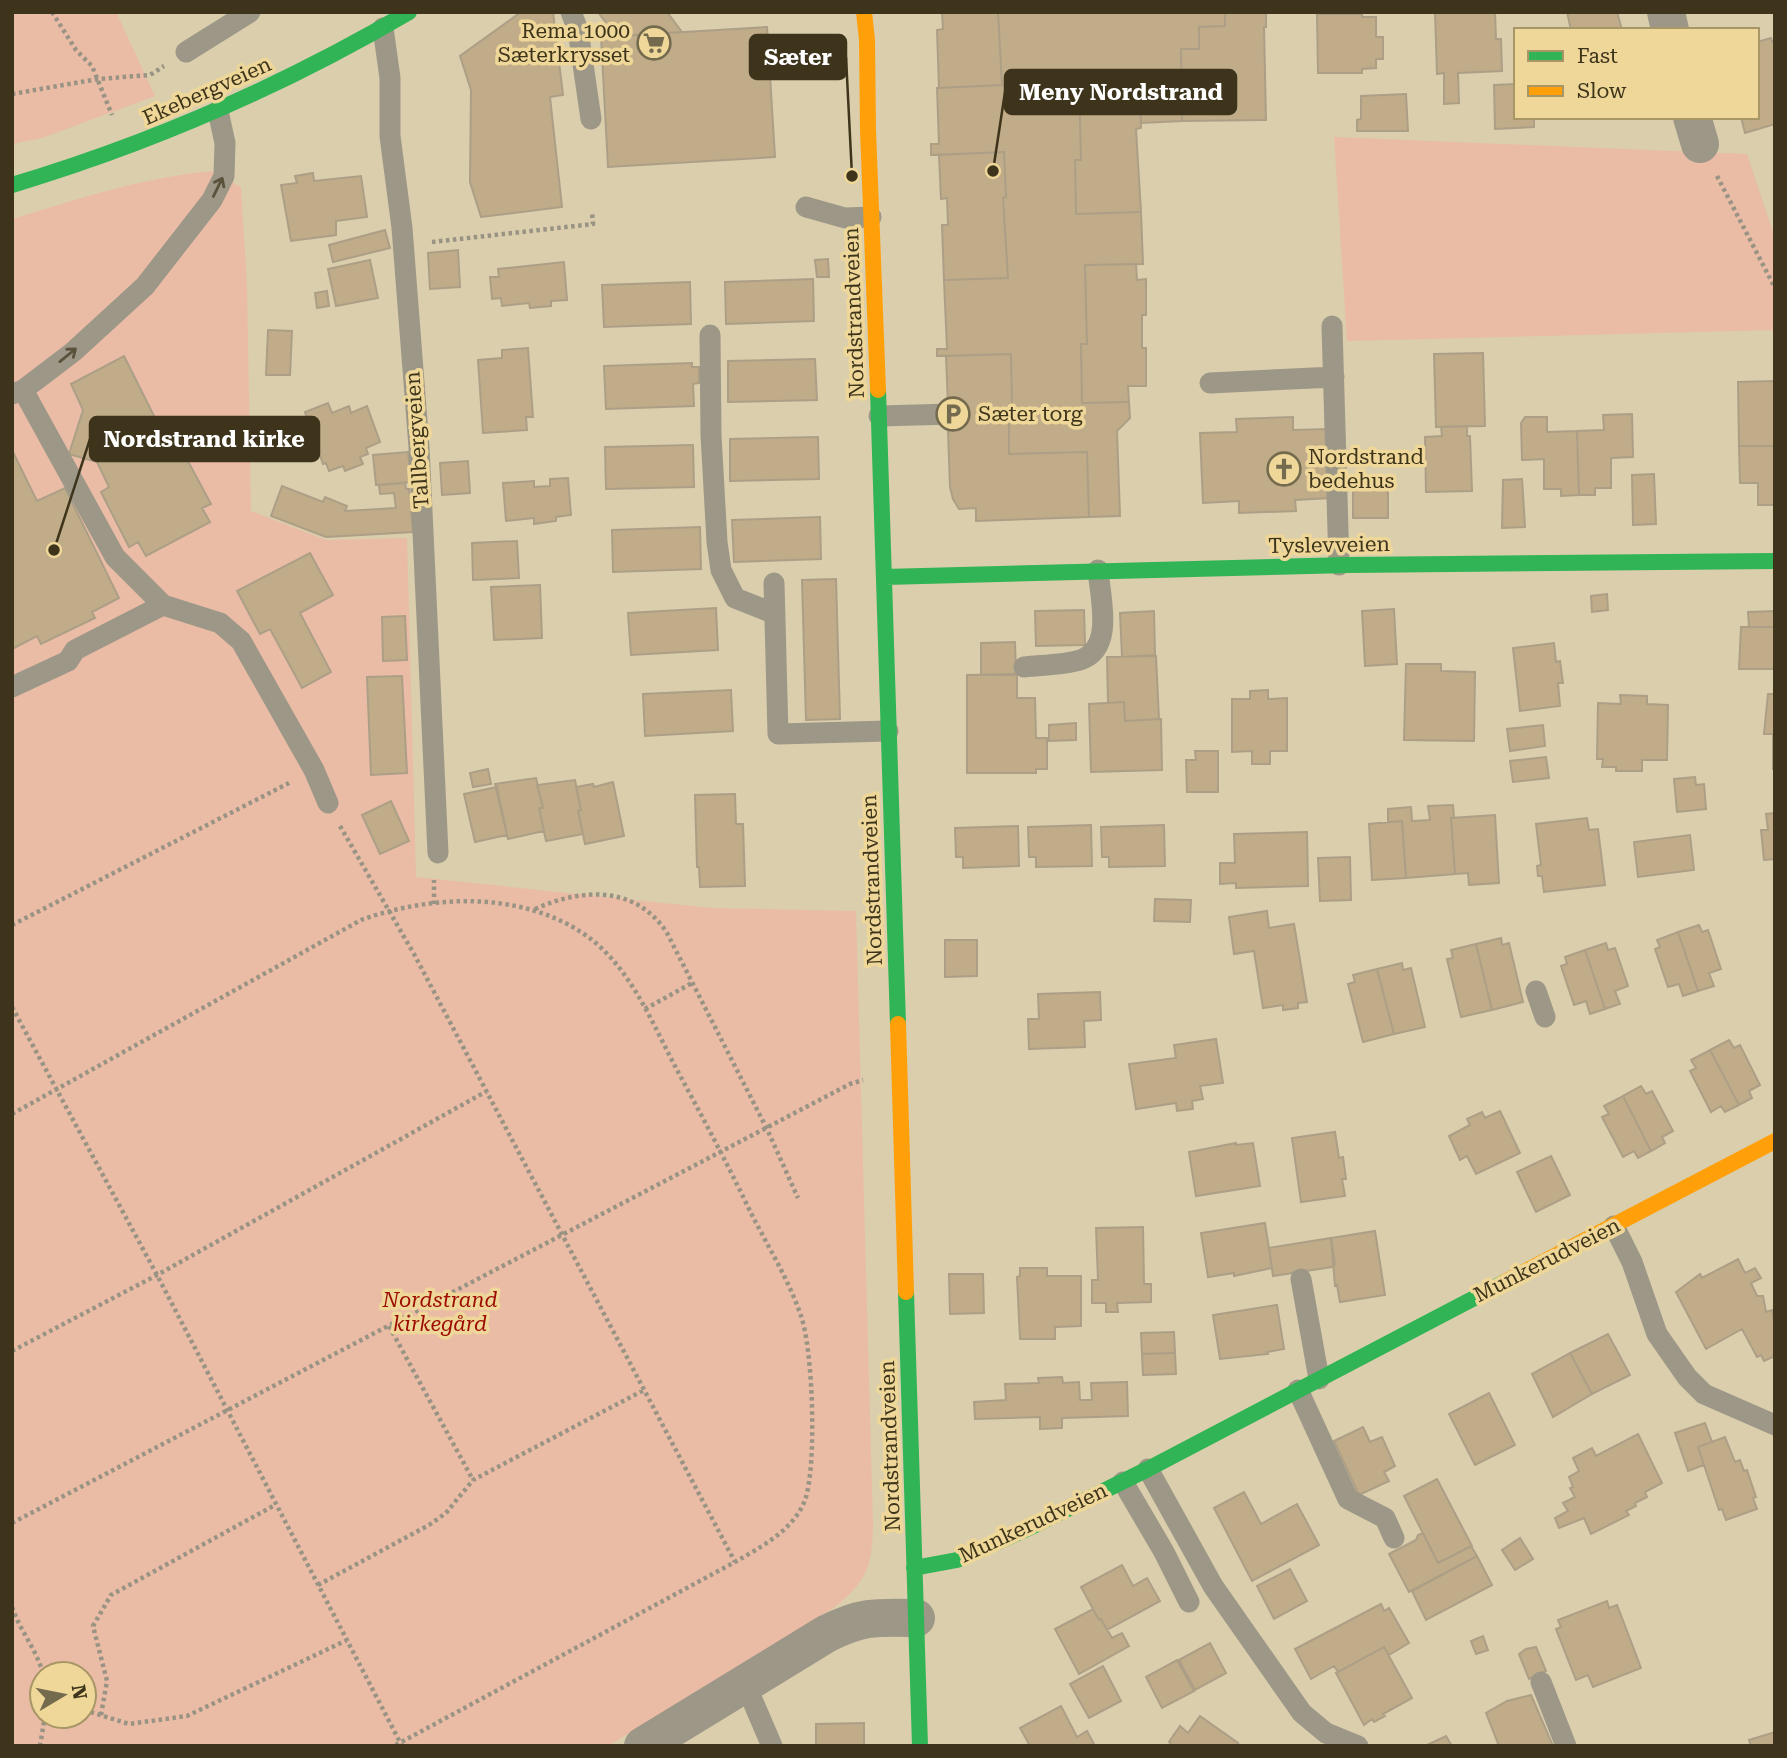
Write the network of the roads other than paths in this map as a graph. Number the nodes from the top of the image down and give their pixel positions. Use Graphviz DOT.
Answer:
graph roads {
  1 [pos="250,12"];
  2 [pos="409,12"];
  3 [pos="571,12"];
  4 [pos="864,12"];
  5 [pos="383,28"];
  6 [pos="186,52"];
  7 [pos="218,111"];
  8 [pos="591,119"];
  9 [pos="12,185"];
  10 [pos="806,207"];
  11 [pos="872,217"];
  12 [pos="1332,326"];
  13 [pos="710,335"];
  14 [pos="1334,377"];
  15 [pos="1210,383"];
  16 [pos="18,392"];
  17 [pos="953,414"];
  18 [pos="879,416"];
  19 [pos="1775,561"];
  20 [pos="1339,565"];
  21 [pos="1098,570"];
  22 [pos="884,577"];
  23 [pos="774,583"];
  24 [pos="163,606"];
  25 [pos="773,613"];
  26 [pos="1024,667"];
  27 [pos="12,687"];
  28 [pos="888,731"];
  29 [pos="328,803"];
  30 [pos="438,853"];
  31 [pos="1536,991"];
  32 [pos="1545,1017"];
  33 [pos="1775,1141"];
  34 [pos="1614,1226"];
  35 [pos="1301,1279"];
  36 [pos="1319,1379"];
  37 [pos="1298,1391"];
  38 [pos="1775,1425"];
  39 [pos="1148,1469"];
  40 [pos="1123,1482"];
  41 [pos="1394,1538"];
  42 [pos="914,1568"];
  43 [pos="1189,1602"];
  44 [pos="916,1618"];
  45 [pos="1541,1682"];
  46 [pos="745,1683"];
  47 [pos="643,1746"];
  48 [pos="772,1746"];
  49 [pos="919,1746"];
  50 [pos="1358,1746"];
  51 [pos="1566,1746"];
  1 -- 6 [label="lane"];
  2 -- 5 [label="main road, Ekebergveien"];
  3 -- 8 [label="lane"];
  4 -- 11 [label="main road, Nordstrandveien"];
  5 -- 7 [label="main road, Ekebergveien"];
  5 -- 30 [label="lane, Tallbergveien"];
  7 -- 9 [label="main road, Ekebergveien"];
  16 -- 7 [label="lane, one-way"];
  10 -- 11 [label="lane"];
  11 -- 18 [label="main road, Nordstrandveien"];
  12 -- 14 [label="lane"];
  13 -- 25 [label="lane"];
  14 -- 15 [label="lane"];
  14 -- 20 [label="lane"];
  16 -- 24 [label="lane"];
  17 -- 18 [label="lane"];
  18 -- 22 [label="main road, Nordstrandveien"];
  19 -- 20 [label="main road, Tyslevveien"];
  20 -- 21 [label="main road, Tyslevveien"];
  21 -- 22 [label="main road, Tyslevveien"];
  21 -- 26 [label="lane"];
  22 -- 28 [label="main road, Nordstrandveien"];
  23 -- 25 [label="lane"];
  24 -- 27 [label="lane"];
  24 -- 29 [label="lane"];
  25 -- 28 [label="lane"];
  28 -- 42 [label="main road, Nordstrandveien"];
  31 -- 32 [label="lane"];
  33 -- 34 [label="main road, Munkerudveien"];
  34 -- 36 [label="main road, Munkerudveien"];
  34 -- 38 [label="lane"];
  35 -- 36 [label="lane"];
  36 -- 37 [label="main road, Munkerudveien"];
  37 -- 39 [label="main road, Munkerudveien"];
  37 -- 41 [label="lane"];
  39 -- 40 [label="main road, Munkerudveien"];
  39 -- 50 [label="lane"];
  40 -- 42 [label="main road, Munkerudveien"];
  40 -- 43 [label="lane"];
  42 -- 44 [label="main road, Nordstrandveien"];
  44 -- 46 [label="street"];
  44 -- 49 [label="main road, Nordstrandveien"];
  45 -- 51 [label="lane"];
  46 -- 47 [label="street"];
  46 -- 48 [label="lane"];
}
